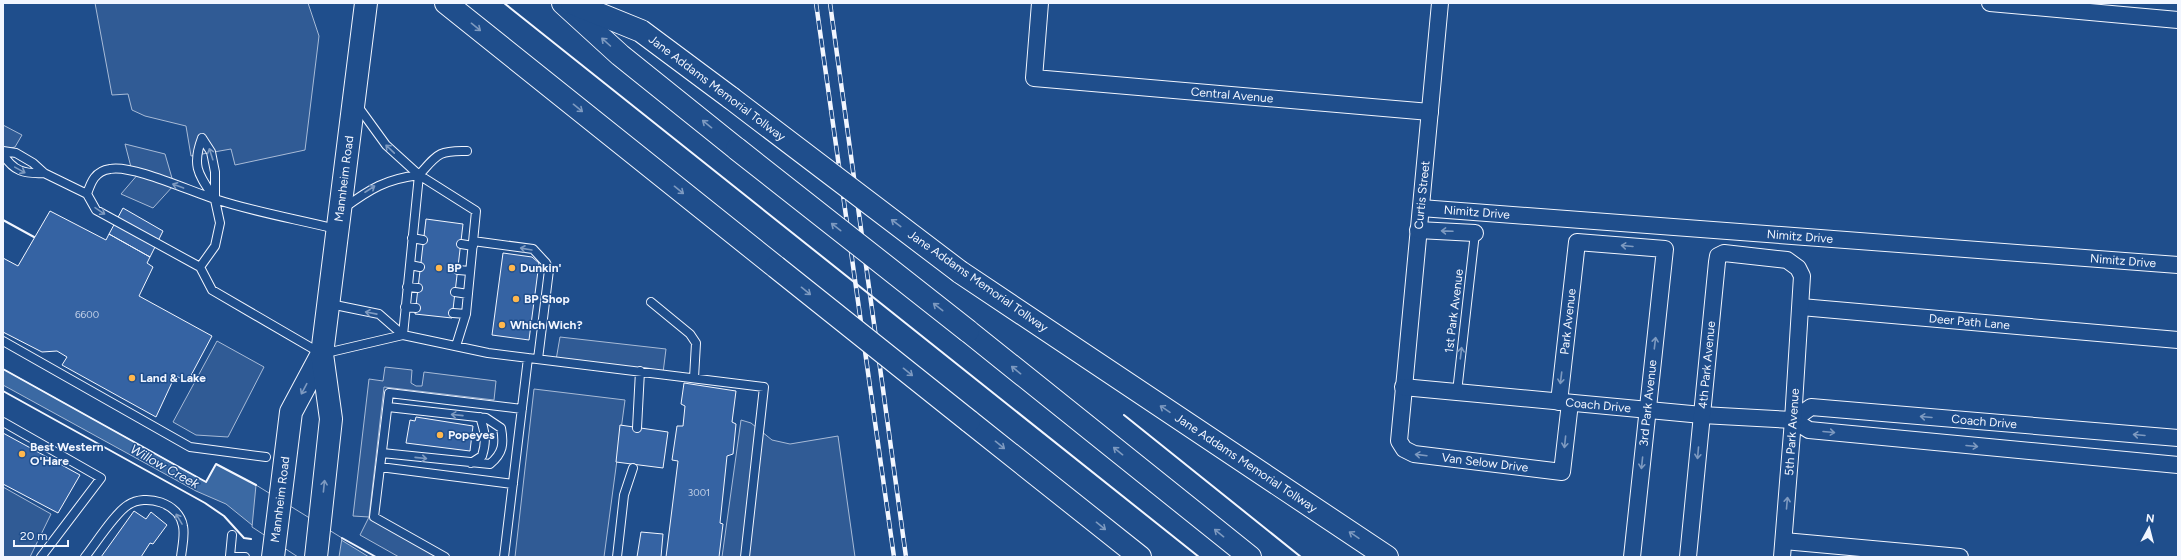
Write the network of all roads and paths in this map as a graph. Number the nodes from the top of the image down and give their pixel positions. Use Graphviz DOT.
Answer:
graph roads {
  1 [pos="366,3"];
  2 [pos="446,3"];
  3 [pos="563,3"];
  4 [pos="572,3"];
  5 [pos="1040,3"];
  6 [pos="1440,3"];
  7 [pos="1990,3"];
  8 [pos="2178,20"];
  9 [pos="353,99"];
  10 [pos="1430,112"];
  11 [pos="466,151"];
  12 [pos="3,152"];
  13 [pos="44,173"];
  14 [pos="419,175"];
  15 [pos="87,194"];
  16 [pos="215,200"];
  17 [pos="1421,208"];
  18 [pos="338,221"];
  19 [pos="1418,230"];
  20 [pos="1475,233"];
  21 [pos="412,238"];
  22 [pos="423,240"];
  23 [pos="1577,242"];
  24 [pos="473,243"];
  25 [pos="461,244"];
  26 [pos="410,265"];
  27 [pos="2178,265"];
  28 [pos="200,267"];
  29 [pos="420,267"];
  30 [pos="458,270"];
  31 [pos="470,271"];
  32 [pos="408,287"];
  33 [pos="418,288"];
  34 [pos="455,292"];
  35 [pos="468,294"];
  36 [pos="651,302"];
  37 [pos="328,304"];
  38 [pos="406,307"];
  39 [pos="1801,307"];
  40 [pos="416,308"];
  41 [pos="453,313"];
  42 [pos="466,314"];
  43 [pos="402,334"];
  44 [pos="2178,340"];
  45 [pos="3,341"];
  46 [pos="456,346"];
  47 [pos="322,354"];
  48 [pos="528,358"];
  49 [pos="538,359"];
  50 [pos="640,371"];
  51 [pos="694,378"];
  52 [pos="1403,387"];
  53 [pos="1457,392"];
  54 [pos="1564,403"];
  55 [pos="388,407"];
  56 [pos="522,409"];
  57 [pos="1647,410"];
  58 [pos="1702,415"];
  59 [pos="480,417"];
  60 [pos="1793,420"];
  61 [pos="3,422"];
  62 [pos="637,428"];
  63 [pos="2178,438"];
  64 [pos="382,453"];
  65 [pos="266,456"];
  66 [pos="471,463"];
  67 [pos="2178,465"];
  68 [pos="380,467"];
  69 [pos="633,468"];
  70 [pos="513,484"];
  71 [pos="232,534"];
  72 [pos="1783,549"];
  73 [pos="273,555"];
  74 [pos="230,556"];
  75 [pos="41,557"];
  76 [pos="85,557"];
  77 [pos="181,557"];
  78 [pos="244,557"];
  79 [pos="316,557"];
  80 [pos="445,557"];
  81 [pos="504,557"];
  82 [pos="617,557"];
  83 [pos="745,557"];
  84 [pos="1140,557"];
  85 [pos="1250,557"];
  86 [pos="1387,557"];
  87 [pos="1632,557"];
  88 [pos="1688,557"];
  89 [pos="1960,557"];
  1 -- 9 [label="main road, Mannheim Road"];
  2 -- 84 [label="main road, one-way, bridge"];
  85 -- 3 [label="main road, one-way, bridge"];
  86 -- 4 [label="main road, Jane Addams Memorial Tollway, one-way, bridge"];
  5 -- 10 [label="street, Central Avenue"];
  6 -- 10 [label="street, Curtis Street"];
  7 -- 8 [label="street"];
  14 -- 9 [label="lane, one-way"];
  9 -- 18 [label="main road, Mannheim Road"];
  10 -- 17 [label="street, Curtis Street"];
  11 -- 14 [label="lane"];
  12 -- 13 [label="lane"];
  12 -- 13 [label="lane, one-way"];
  13 -- 15 [label="lane"];
  18 -- 14 [label="lane, one-way"];
  14 -- 21 [label="lane"];
  14 -- 24 [label="lane"];
  16 -- 15 [label="lane, one-way"];
  15 -- 28 [label="lane, one-way"];
  16 -- 16 [label="lane, one-way"];
  16 -- 18 [label="lane"];
  16 -- 28 [label="lane"];
  17 -- 19 [label="street, Curtis Street"];
  17 -- 27 [label="street, Nimitz Drive"];
  18 -- 37 [label="main road, Mannheim Road"];
  20 -- 19 [label="street, one-way"];
  19 -- 52 [label="street, Curtis Street"];
  53 -- 20 [label="lane, 1st Park Avenue, one-way"];
  21 -- 22 [label="lane"];
  21 -- 26 [label="lane"];
  23 -- 54 [label="street, Park Avenue, one-way"];
  57 -- 23 [label="street, 3rd Park Avenue, one-way"];
  24 -- 25 [label="lane"];
  24 -- 31 [label="lane"];
  49 -- 24 [label="lane, one-way"];
  26 -- 29 [label="lane"];
  26 -- 32 [label="lane"];
  28 -- 47 [label="lane"];
  30 -- 31 [label="lane"];
  31 -- 35 [label="lane"];
  32 -- 33 [label="lane"];
  32 -- 38 [label="lane"];
  34 -- 35 [label="lane"];
  35 -- 42 [label="lane"];
  36 -- 51 [label="lane"];
  43 -- 37 [label="lane, one-way"];
  37 -- 47 [label="main road, Mannheim Road"];
  38 -- 40 [label="lane"];
  38 -- 43 [label="lane"];
  39 -- 44 [label="street, Deer Path Lane"];
  39 -- 58 [label="street, 4th Park Avenue"];
  39 -- 60 [label="street, 5th Park Avenue"];
  41 -- 42 [label="lane"];
  42 -- 46 [label="lane"];
  43 -- 46 [label="lane"];
  43 -- 47 [label="lane"];
  45 -- 65 [label="lane"];
  46 -- 48 [label="lane"];
  47 -- 73 [label="main road, Mannheim Road, one-way"];
  79 -- 47 [label="main road, Mannheim Road, one-way"];
  48 -- 49 [label="lane"];
  48 -- 56 [label="lane"];
  49 -- 50 [label="lane"];
  50 -- 51 [label="lane"];
  50 -- 62 [label="lane"];
  51 -- 83 [label="lane"];
  52 -- 53 [label="street, Coach Drive"];
  54 -- 52 [label="street, Van Selow Drive, one-way"];
  53 -- 54 [label="street, Coach Drive"];
  54 -- 57 [label="street, Coach Drive"];
  55 -- 56 [label="lane"];
  59 -- 55 [label="lane, one-way"];
  55 -- 64 [label="lane"];
  56 -- 70 [label="lane"];
  57 -- 58 [label="street, Coach Drive"];
  57 -- 87 [label="street, 3rd Park Avenue, one-way"];
  58 -- 60 [label="street, Coach Drive"];
  58 -- 88 [label="street, 4th Park Avenue, one-way"];
  59 -- 66 [label="lane"];
  59 -- 66 [label="lane"];
  63 -- 60 [label="street, Coach Drive, one-way"];
  60 -- 67 [label="street, Coach Drive, one-way"];
  72 -- 60 [label="street, 5th Park Avenue, one-way"];
  61 -- 75 [label="lane"];
  64 -- 66 [label="lane, one-way"];
  64 -- 68 [label="lane"];
  68 -- 70 [label="lane"];
  68 -- 80 [label="lane"];
  69 -- 82 [label="lane"];
  70 -- 81 [label="lane"];
  71 -- 74 [label="lane"];
  72 -- 89 [label="street"];
  74 -- 78 [label="lane"];
  77 -- 76 [label="lane, one-way"];
}
